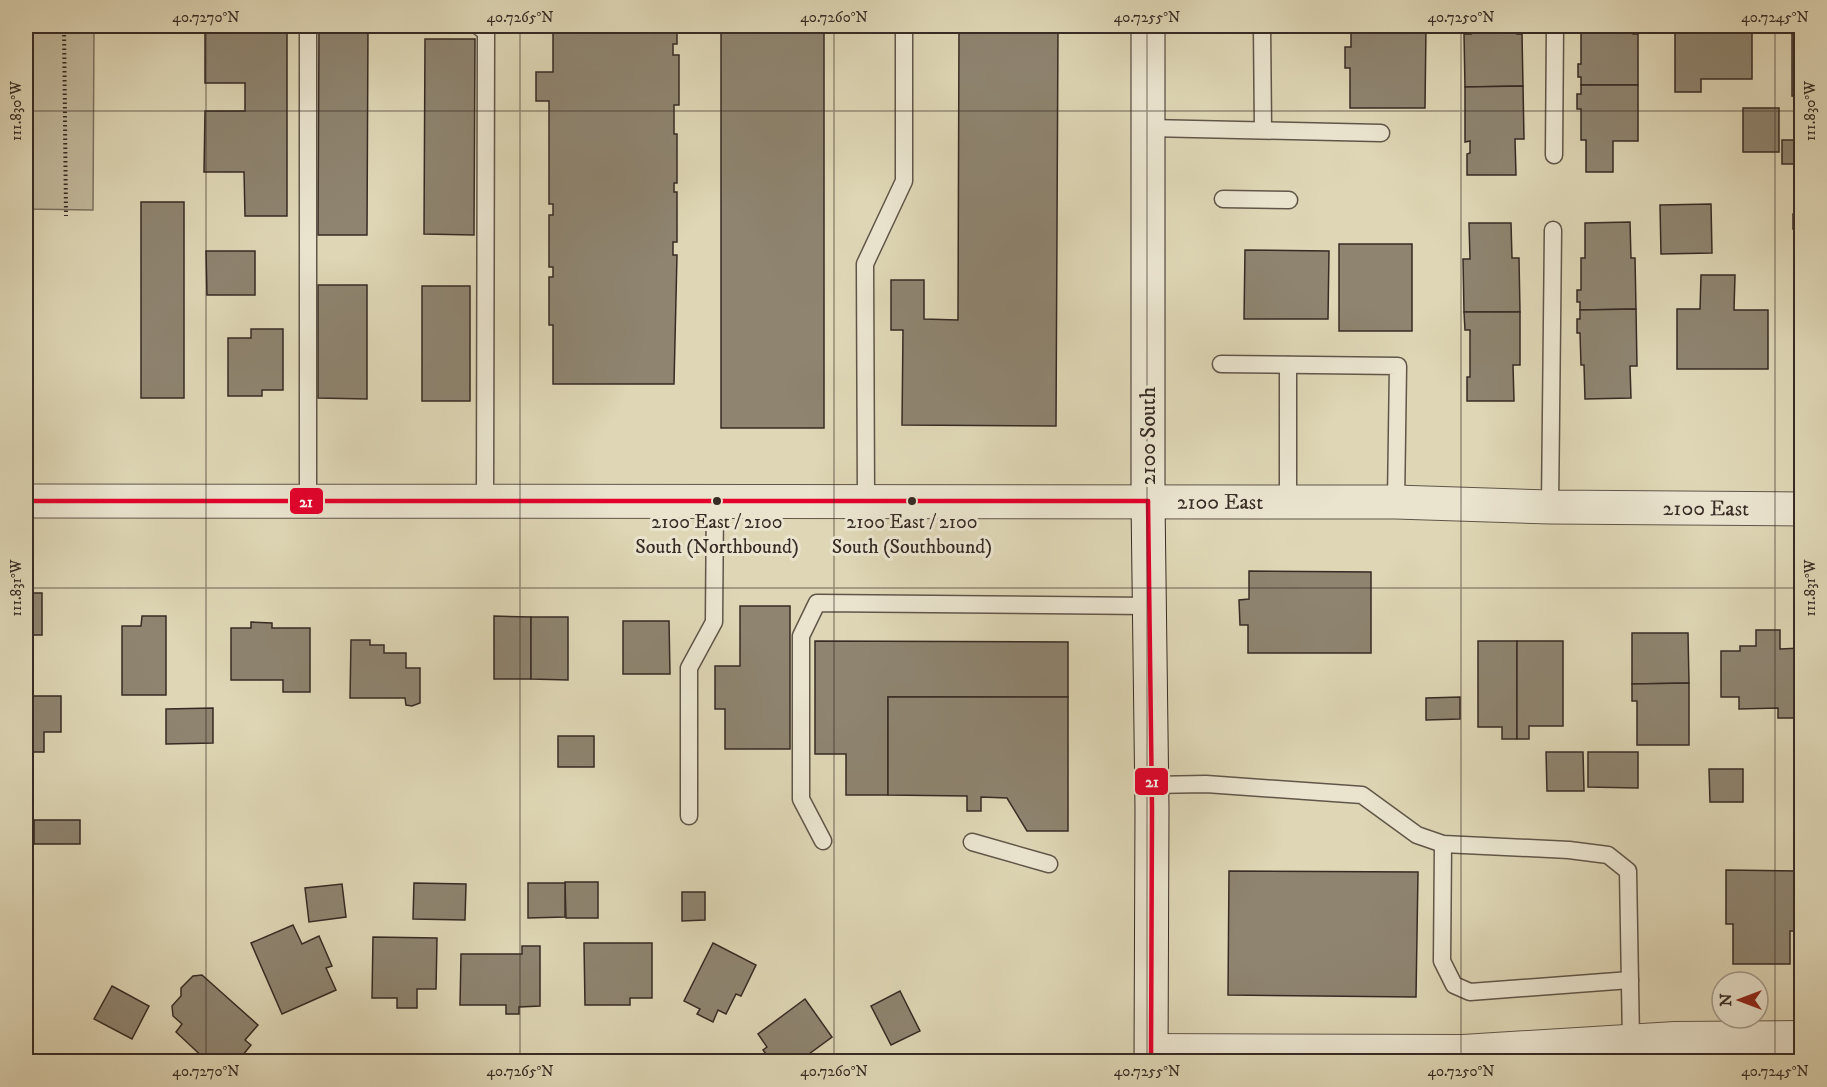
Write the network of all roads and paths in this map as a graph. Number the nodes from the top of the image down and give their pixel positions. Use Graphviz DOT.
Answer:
graph roads {
  1 [pos="64,26"];
  2 [pos="308,26"];
  3 [pos="478,26"];
  4 [pos="903,26"];
  5 [pos="1148,26"];
  6 [pos="1262,26"];
  7 [pos="1555,26"];
  8 [pos="1149,128"];
  9 [pos="1263,130"];
  10 [pos="1381,133"];
  11 [pos="1554,155"];
  12 [pos="1223,199"];
  13 [pos="1289,200"];
  14 [pos="66,216"];
  15 [pos="1553,230"];
  16 [pos="1221,364"];
  17 [pos="1288,365"];
  18 [pos="486,500"];
  19 [pos="715,500"];
  20 [pos="26,501"];
  21 [pos="866,501"];
  22 [pos="1148,501"];
  23 [pos="1288,501"];
  24 [pos="308,502"];
  25 [pos="1396,502"];
  26 [pos="1550,507"];
  27 [pos="1802,509"];
  28 [pos="1149,606"];
  29 [pos="1151,785"];
  30 [pos="689,816"];
  31 [pos="823,842"];
  32 [pos="972,842"];
  33 [pos="1443,844"];
  34 [pos="1049,864"];
  35 [pos="1630,980"];
  36 [pos="1802,1037"];
  37 [pos="1631,1041"];
  38 [pos="1151,1056"];
  1 -- 14 [label="path"];
  2 -- 24 [label="lane"];
  3 -- 18 [label="lane"];
  4 -- 21 [label="lane"];
  5 -- 8 [label="street, 2100 South"];
  6 -- 9 [label="lane"];
  7 -- 11 [label="lane"];
  8 -- 9 [label="lane"];
  8 -- 22 [label="street, 2100 South"];
  9 -- 10 [label="lane"];
  12 -- 13 [label="lane"];
  15 -- 26 [label="lane"];
  16 -- 17 [label="lane"];
  17 -- 23 [label="lane"];
  17 -- 25 [label="lane"];
  18 -- 19 [label="street, 2100 East"];
  18 -- 24 [label="street, 2100 East"];
  19 -- 21 [label="street, 2100 East"];
  19 -- 30 [label="lane"];
  20 -- 24 [label="street, 2100 East"];
  21 -- 22 [label="street, 2100 East"];
  22 -- 23 [label="street, 2100 East"];
  22 -- 28 [label="street, 2100 South"];
  23 -- 25 [label="street, 2100 East"];
  25 -- 26 [label="street, 2100 East"];
  26 -- 27 [label="street, 2100 East"];
  28 -- 29 [label="street, 2100 South"];
  28 -- 31 [label="lane"];
  29 -- 33 [label="lane"];
  29 -- 38 [label="street, 2100 South"];
  32 -- 34 [label="lane"];
  33 -- 35 [label="lane"];
  33 -- 35 [label="lane"];
  35 -- 37 [label="lane"];
  36 -- 37 [label="street"];
  37 -- 38 [label="street"];
}
